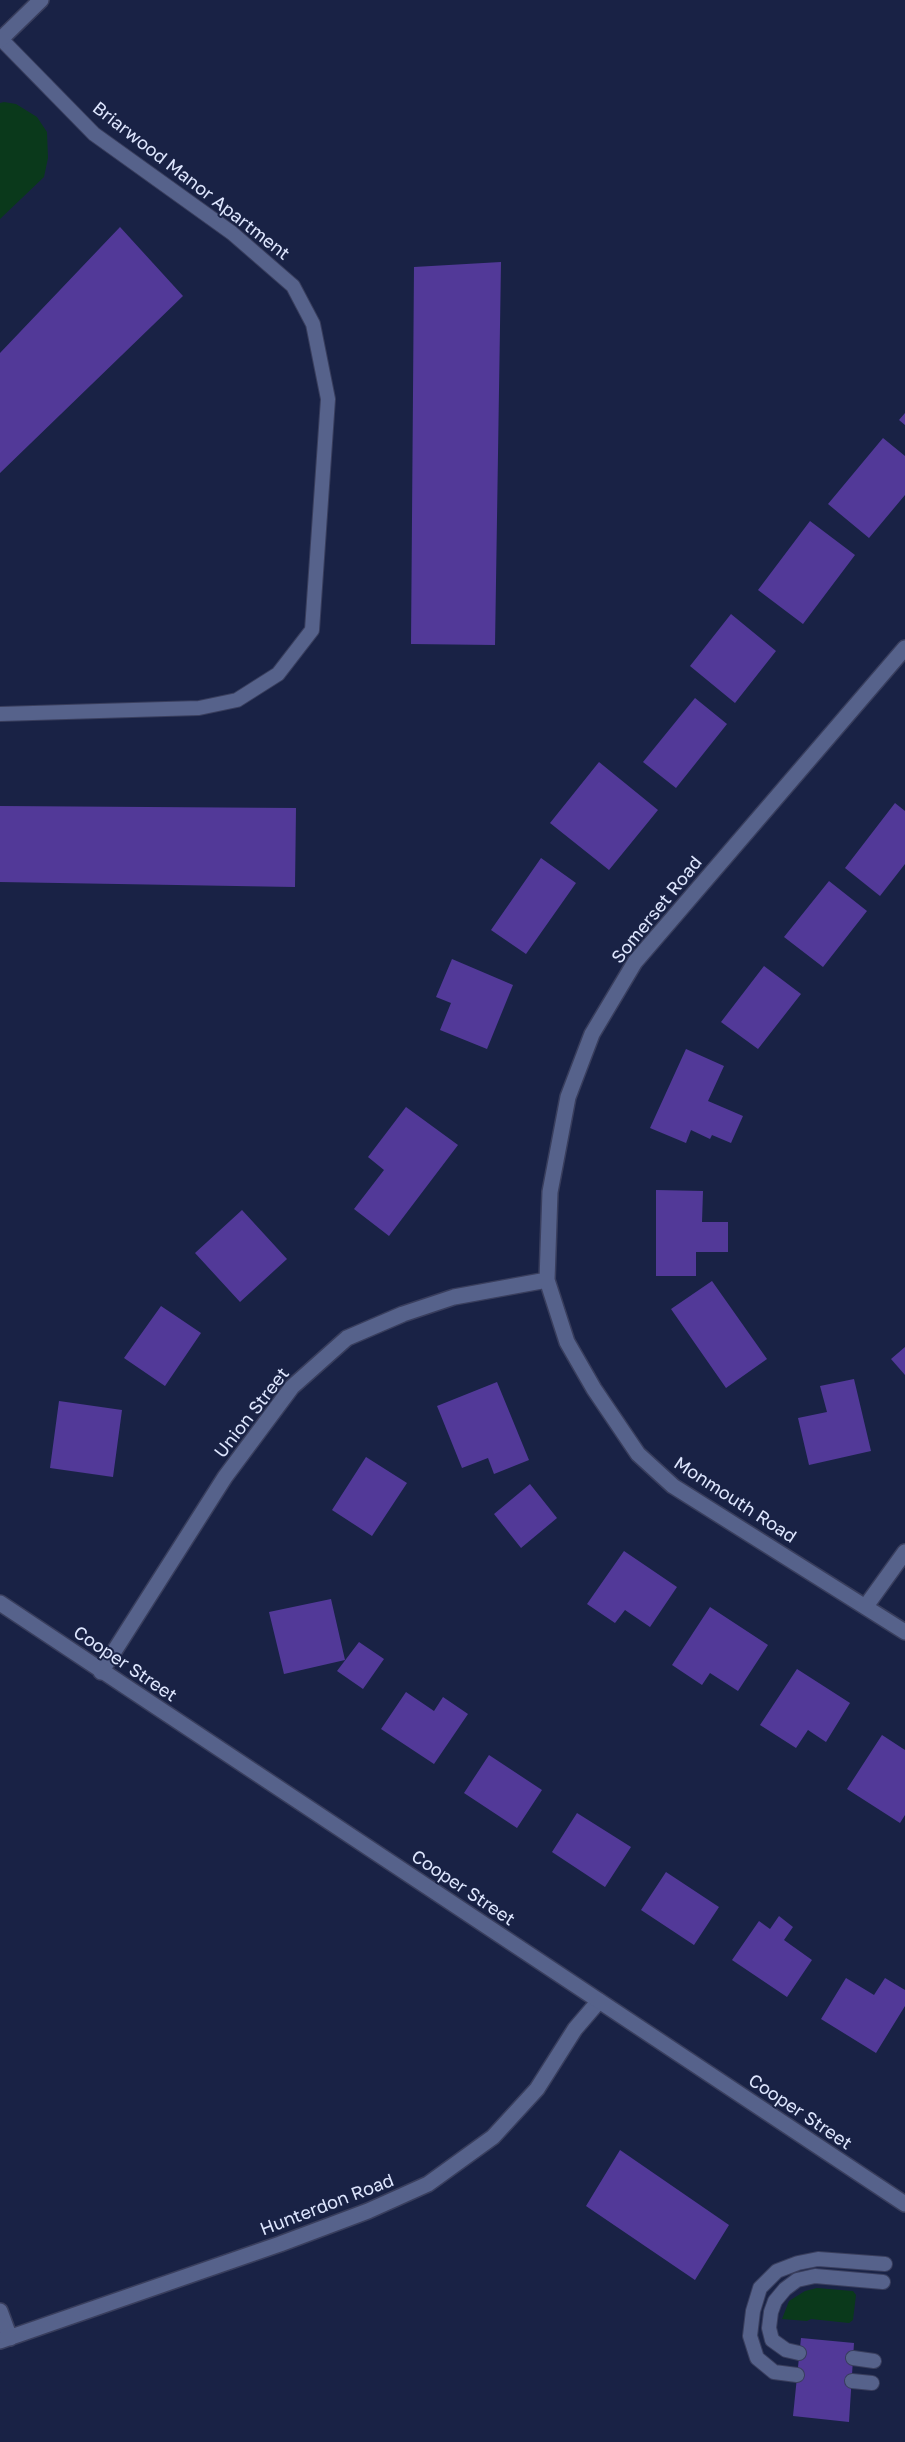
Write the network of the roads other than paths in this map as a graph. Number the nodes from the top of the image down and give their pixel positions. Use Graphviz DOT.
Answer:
graph roads {
  1 [pos="41,0"];
  2 [pos="1,40"];
  3 [pos="905,648"];
  4 [pos="0,714"];
  5 [pos="547,1280"];
  6 [pos="905,1552"];
  7 [pos="0,1602"];
  8 [pos="866,1606"];
  9 [pos="905,1632"];
  10 [pos="101,1672"];
  11 [pos="599,2001"];
  12 [pos="905,2204"];
  13 [pos="885,2264"];
  14 [pos="883,2282"];
  15 [pos="0,2311"];
  16 [pos="5,2339"];
  17 [pos="799,2353"];
  18 [pos="853,2358"];
  19 [pos="874,2361"];
  20 [pos="797,2375"];
  21 [pos="852,2381"];
  22 [pos="872,2383"];
  1 -- 2 [label="street"];
  2 -- 4 [label="lane, Briarwood Manor Apartment"];
  3 -- 5 [label="street, Somerset Road"];
  5 -- 8 [label="street, Monmouth Road"];
  5 -- 10 [label="street, Union Street"];
  6 -- 8 [label="street"];
  7 -- 10 [label="street, Cooper Street"];
  8 -- 9 [label="street, Monmouth Road"];
  10 -- 11 [label="street, Cooper Street"];
  11 -- 12 [label="street, Cooper Street"];
  11 -- 16 [label="street, Hunterdon Road"];
  13 -- 20 [label="lane"];
  14 -- 17 [label="lane"];
  15 -- 16 [label="street"];
  18 -- 19 [label="lane"];
  21 -- 22 [label="lane"];
}
